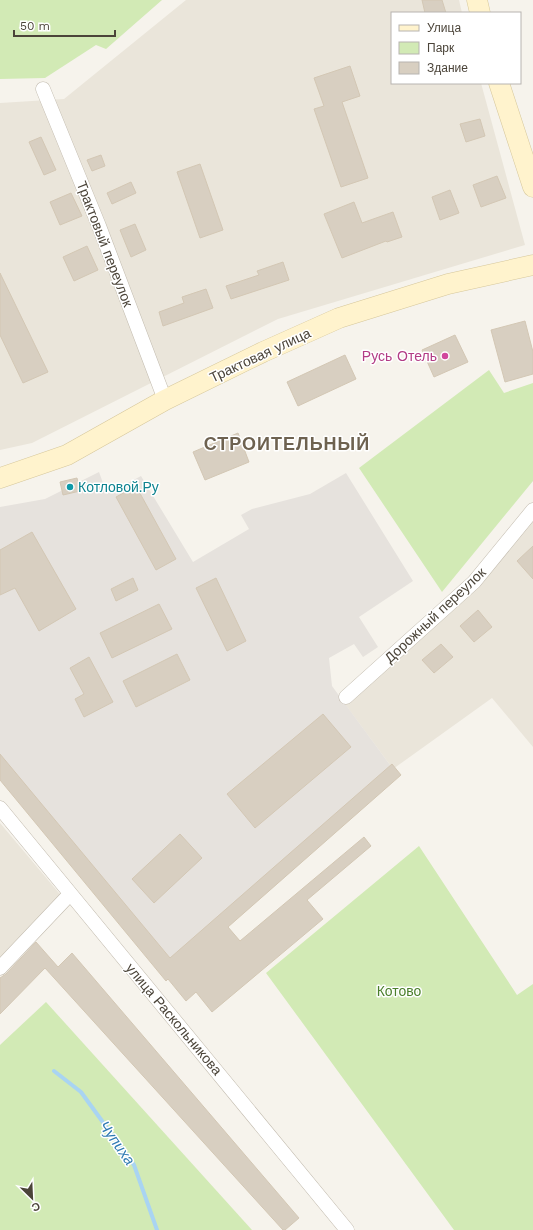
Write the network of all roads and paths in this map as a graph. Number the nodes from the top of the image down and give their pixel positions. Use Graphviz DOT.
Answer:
graph roads {
  1 [pos="477,0"];
  2 [pos="480,12"];
  3 [pos="499,84"];
  4 [pos="43,90"];
  5 [pos="533,188"];
  6 [pos="533,265"];
  7 [pos="165,400"];
  8 [pos="0,478"];
  9 [pos="533,510"];
  10 [pos="346,696"];
  11 [pos="0,808"];
  12 [pos="70,894"];
  13 [pos="0,968"];
  14 [pos="347,1230"];
  1 -- 2 [label="main road"];
  3 -- 5 [label="main road"];
  4 -- 7 [label="street, Трактовый переулок"];
  6 -- 7 [label="main road, Трактовая улица"];
  7 -- 8 [label="main road, Трактовая улица"];
  9 -- 10 [label="street, Дорожный переулок"];
  11 -- 12 [label="street, улица Раскольникова"];
  12 -- 13 [label="street"];
  12 -- 14 [label="street, улица Раскольникова"];
}
